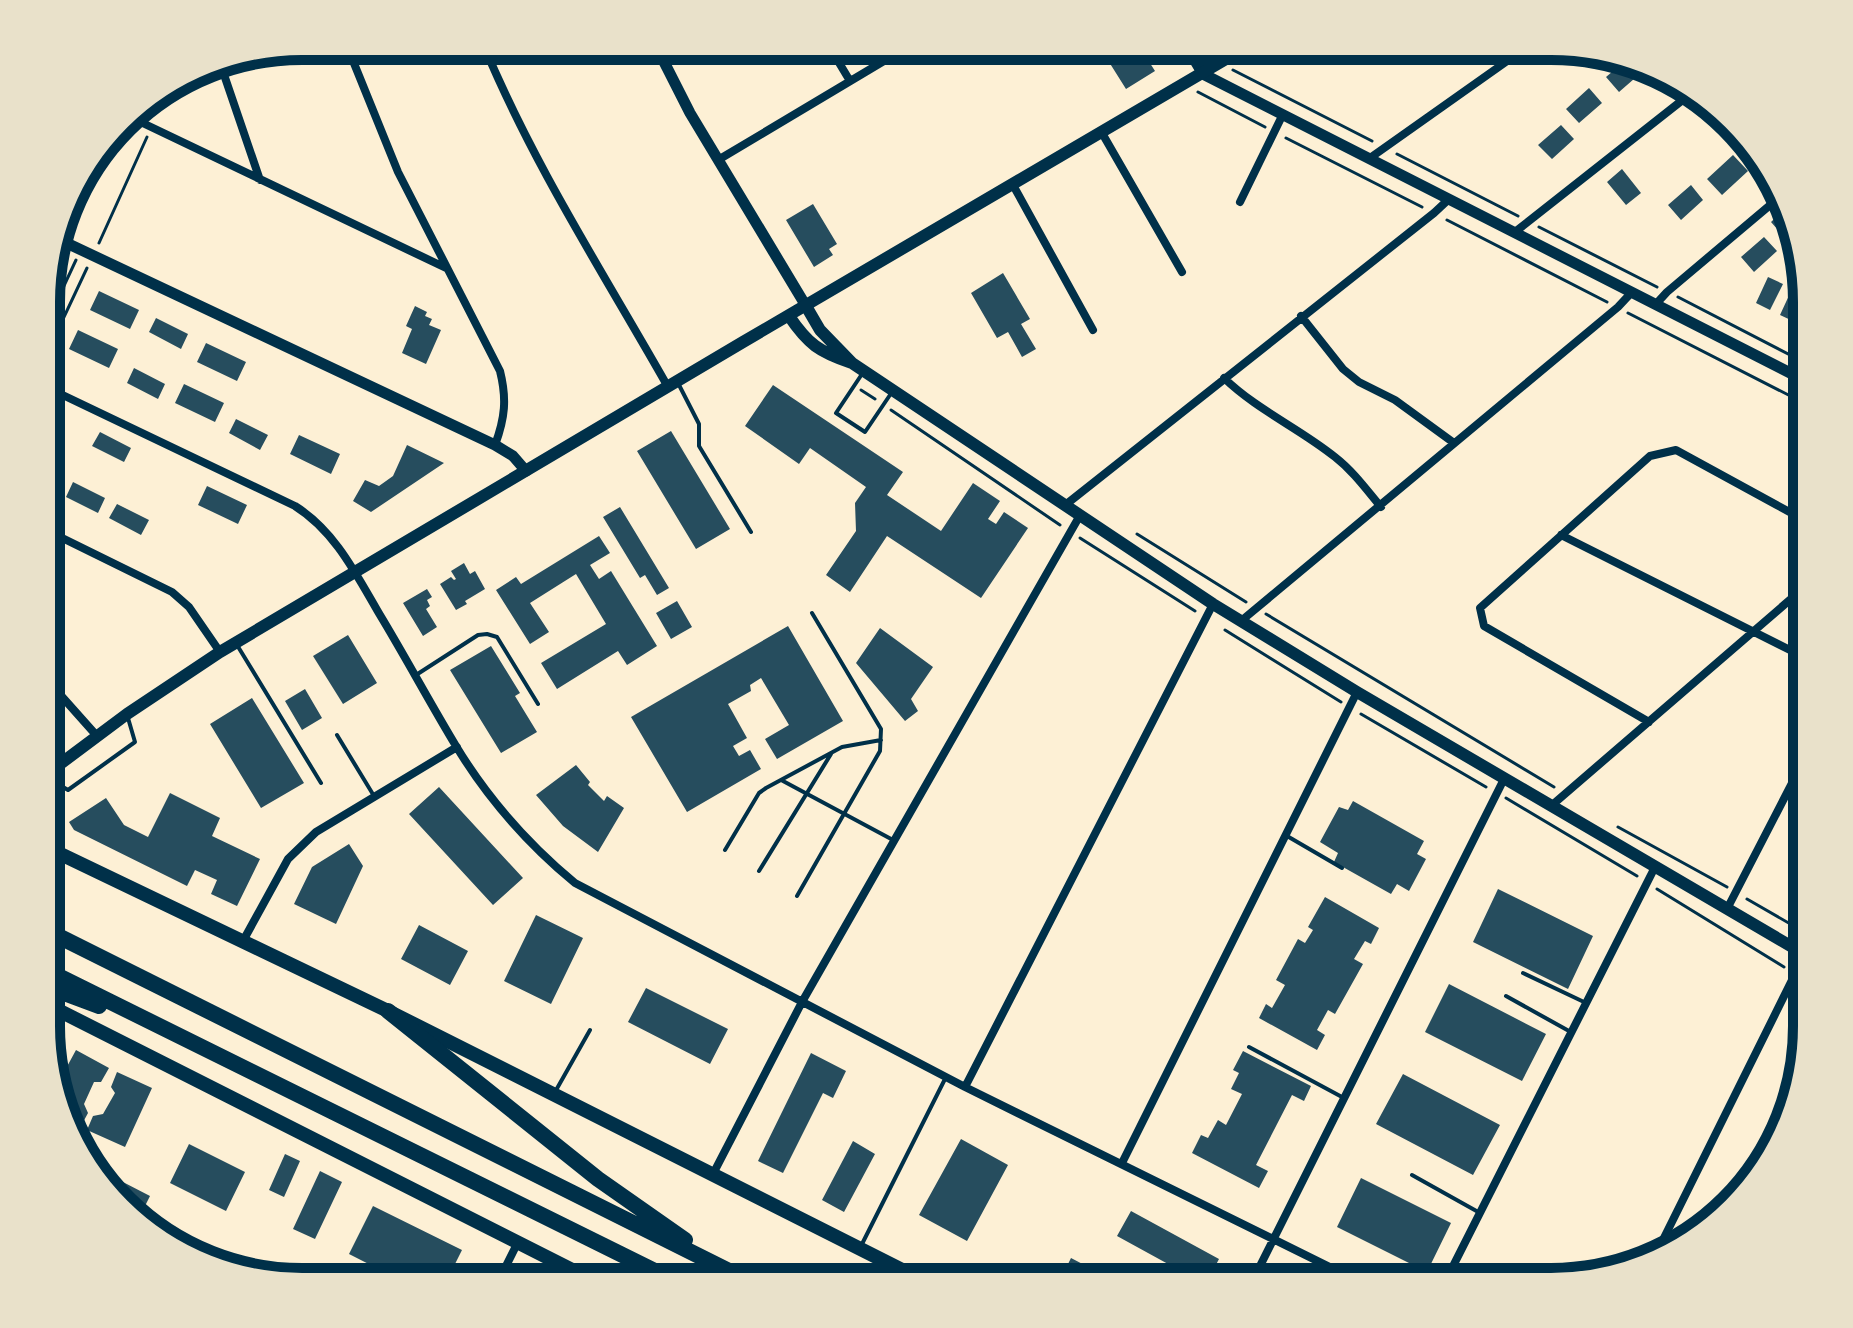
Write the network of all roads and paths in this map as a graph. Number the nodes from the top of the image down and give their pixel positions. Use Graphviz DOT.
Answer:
graph roads {
  1 [pos="353,61"];
  2 [pos="491,61"];
  3 [pos="664,61"];
  4 [pos="838,61"];
  5 [pos="884,61"];
  6 [pos="1195,61"];
  7 [pos="1223,61"];
  8 [pos="1507,61"];
  9 [pos="1220,63"];
  10 [pos="223,73"];
  11 [pos="1203,74"];
  12 [pos="850,81"];
  13 [pos="1184,85"];
  14 [pos="1683,100"];
  15 [pos="1283,114"];
  16 [pos="140,122"];
  17 [pos="152,127"];
  18 [pos="1274,132"];
  19 [pos="1102,133"];
  20 [pos="1384,147"];
  21 [pos="1370,158"];
  22 [pos="718,160"];
  23 [pos="260,180"];
  24 [pos="1013,185"];
  25 [pos="1449,199"];
  26 [pos="1240,202"];
  27 [pos="1772,203"];
  28 [pos="1434,213"];
  29 [pos="1527,220"];
  30 [pos="1515,232"];
  31 [pos="67,243"];
  32 [pos="81,250"];
  33 [pos="93,255"];
  34 [pos="447,268"];
  35 [pos="1182,272"];
  36 [pos="1632,292"];
  37 [pos="1667,292"];
  38 [pos="61,293"];
  39 [pos="1656,304"];
  40 [pos="806,306"];
  41 [pos="1618,307"];
  42 [pos="789,316"];
  43 [pos="1301,316"];
  44 [pos="60,325"];
  45 [pos="1093,330"];
  46 [pos="1792,355"];
  47 [pos="852,363"];
  48 [pos="864,372"];
  49 [pos="1792,374"];
  50 [pos="1224,378"];
  51 [pos="672,384"];
  52 [pos="893,391"];
  53 [pos="60,394"];
  54 [pos="1792,397"];
  55 [pos="1454,443"];
  56 [pos="495,445"];
  57 [pos="526,471"];
  58 [pos="1064,506"];
  59 [pos="1381,507"];
  60 [pos="1792,513"];
  61 [pos="1079,517"];
  62 [pos="1128,529"];
  63 [pos="751,532"];
  64 [pos="1561,535"];
  65 [pos="60,537"];
  66 [pos="354,572"];
  67 [pos="1792,598"];
  68 [pos="1213,604"];
  69 [pos="1257,609"];
  70 [pos="812,613"];
  71 [pos="1241,621"];
  72 [pos="1754,631"];
  73 [pos="236,643"];
  74 [pos="1792,651"];
  75 [pos="220,652"];
  76 [pos="416,675"];
  77 [pos="1357,692"];
  78 [pos="61,695"];
  79 [pos="538,704"];
  80 [pos="127,714"];
  81 [pos="1649,722"];
  82 [pos="337,735"];
  83 [pos="97,736"];
  84 [pos="882,740"];
  85 [pos="457,747"];
  86 [pos="832,752"];
  87 [pos="61,766"];
  88 [pos="1504,779"];
  89 [pos="781,780"];
  90 [pos="321,783"];
  91 [pos="1792,783"];
  92 [pos="61,785"];
  93 [pos="806,794"];
  94 [pos="1565,794"];
  95 [pos="374,796"];
  96 [pos="1551,806"];
  97 [pos="845,815"];
  98 [pos="1614,825"];
  99 [pos="1285,835"];
  100 [pos="893,840"];
  101 [pos="725,850"];
  102 [pos="61,854"];
  103 [pos="1655,867"];
  104 [pos="1342,868"];
  105 [pos="759,871"];
  106 [pos="1736,892"];
  107 [pos="797,896"];
  108 [pos="1727,909"];
  109 [pos="1792,925"];
  110 [pos="61,937"];
  111 [pos="243,941"];
  112 [pos="1792,947"];
  113 [pos="1523,973"];
  114 [pos="61,977"];
  115 [pos="1792,983"];
  116 [pos="61,992"];
  117 [pos="1506,996"];
  118 [pos="802,1002"];
  119 [pos="1586,1003"];
  120 [pos="388,1011"];
  121 [pos="61,1012"];
  122 [pos="590,1030"];
  123 [pos="171,1031"];
  124 [pos="1572,1032"];
  125 [pos="1249,1047"];
  126 [pos="946,1077"];
  127 [pos="965,1087"];
  128 [pos="554,1094"];
  129 [pos="1344,1098"];
  130 [pos="1122,1163"];
  131 [pos="713,1174"];
  132 [pos="1412,1175"];
  133 [pos="1480,1213"];
  134 [pos="1274,1239"];
  135 [pos="1663,1241"];
  136 [pos="518,1242"];
  137 [pos="859,1248"];
  138 [pos="505,1267"];
  139 [pos="567,1267"];
  140 [pos="647,1267"];
  141 [pos="722,1267"];
  142 [pos="723,1267"];
  143 [pos="897,1267"];
  144 [pos="1259,1268"];
  145 [pos="1332,1268"];
  146 [pos="1452,1268"];
  1 -- 34 [label="street"];
  2 -- 51 [label="street"];
  3 -- 22 [label="street"];
  4 -- 12 [label="street"];
  5 -- 12 [label="street"];
  6 -- 11 [label="street"];
  7 -- 9 [label="main road"];
  8 -- 20 [label="street"];
  9 -- 11 [label="main road"];
  9 -- 20 [label="path"];
  10 -- 23 [label="street"];
  11 -- 13 [label="main road"];
  11 -- 15 [label="street"];
  12 -- 22 [label="street"];
  13 -- 18 [label="path"];
  13 -- 19 [label="main road"];
  14 -- 29 [label="street"];
  15 -- 18 [label="street"];
  15 -- 21 [label="street"];
  16 -- 17 [label="street"];
  17 -- 23 [label="street"];
  17 -- 33 [label="path"];
  18 -- 26 [label="street"];
  18 -- 28 [label="path"];
  19 -- 24 [label="main road"];
  19 -- 35 [label="street"];
  20 -- 21 [label="street"];
  20 -- 29 [label="path"];
  21 -- 25 [label="street"];
  22 -- 40 [label="street"];
  23 -- 34 [label="street"];
  24 -- 40 [label="main road"];
  24 -- 45 [label="street"];
  25 -- 28 [label="street"];
  25 -- 30 [label="street"];
  27 -- 37 [label="street"];
  28 -- 41 [label="path"];
  28 -- 43 [label="street"];
  29 -- 30 [label="street"];
  29 -- 37 [label="path"];
  30 -- 36 [label="street"];
  31 -- 32 [label="street"];
  32 -- 33 [label="street"];
  32 -- 38 [label="path"];
  33 -- 44 [label="path"];
  33 -- 56 [label="street"];
  34 -- 56 [label="street"];
  36 -- 39 [label="street"];
  36 -- 41 [label="street"];
  37 -- 39 [label="street"];
  37 -- 46 [label="path"];
  39 -- 49 [label="street"];
  40 -- 42 [label="main road"];
  40 -- 47 [label="main road"];
  41 -- 54 [label="path"];
  41 -- 55 [label="street"];
  42 -- 47 [label="main road"];
  42 -- 51 [label="main road"];
  43 -- 50 [label="street"];
  43 -- 55 [label="street"];
  47 -- 48 [label="main road"];
  48 -- 52 [label="main road"];
  48 -- 52 [label="lane"];
  50 -- 58 [label="street"];
  50 -- 59 [label="street"];
  51 -- 57 [label="main road"];
  51 -- 63 [label="lane"];
  52 -- 58 [label="main road"];
  53 -- 66 [label="street"];
  55 -- 59 [label="street"];
  56 -- 57 [label="street"];
  57 -- 66 [label="main road"];
  58 -- 61 [label="main road"];
  59 -- 69 [label="street"];
  60 -- 64 [label="street"];
  61 -- 68 [label="main road"];
  61 -- 100 [label="street"];
  62 -- 69 [label="path"];
  64 -- 72 [label="street"];
  64 -- 81 [label="street"];
  65 -- 75 [label="street"];
  66 -- 73 [label="main road"];
  66 -- 76 [label="street"];
  67 -- 72 [label="street"];
  68 -- 71 [label="main road"];
  68 -- 127 [label="street"];
  69 -- 71 [label="street"];
  69 -- 94 [label="path"];
  70 -- 84 [label="lane"];
  71 -- 77 [label="main road"];
  72 -- 74 [label="street"];
  72 -- 81 [label="street"];
  73 -- 75 [label="main road"];
  73 -- 90 [label="lane"];
  75 -- 80 [label="main road"];
  76 -- 79 [label="lane"];
  76 -- 85 [label="street"];
  77 -- 88 [label="main road"];
  77 -- 99 [label="street"];
  78 -- 83 [label="street"];
  80 -- 83 [label="main road"];
  80 -- 92 [label="lane"];
  81 -- 94 [label="street"];
  82 -- 95 [label="lane"];
  83 -- 87 [label="main road"];
  84 -- 86 [label="lane"];
  84 -- 97 [label="lane"];
  85 -- 95 [label="street"];
  85 -- 118 [label="street"];
  86 -- 89 [label="lane"];
  86 -- 93 [label="lane"];
  88 -- 96 [label="main road"];
  88 -- 129 [label="street"];
  89 -- 93 [label="lane"];
  89 -- 101 [label="lane"];
  91 -- 106 [label="street"];
  93 -- 97 [label="lane"];
  93 -- 105 [label="lane"];
  94 -- 96 [label="street"];
  95 -- 111 [label="street"];
  96 -- 103 [label="main road"];
  97 -- 100 [label="lane"];
  97 -- 107 [label="lane"];
  98 -- 106 [label="path"];
  99 -- 104 [label="lane"];
  99 -- 130 [label="street"];
  100 -- 118 [label="street"];
  102 -- 111 [label="main road"];
  103 -- 108 [label="main road"];
  103 -- 119 [label="street"];
  106 -- 108 [label="street"];
  106 -- 109 [label="path"];
  108 -- 112 [label="main road"];
  110 -- 141 [label="highway"];
  111 -- 120 [label="main road"];
  113 -- 119 [label="lane"];
  114 -- 123 [label="highway"];
  115 -- 135 [label="street"];
  116 -- 123 [label="highway"];
  117 -- 124 [label="lane"];
  118 -- 126 [label="street"];
  118 -- 131 [label="street"];
  119 -- 124 [label="street"];
  120 -- 128 [label="main road"];
  120 -- 142 [label="highway"];
  121 -- 136 [label="main road"];
  122 -- 128 [label="lane"];
  123 -- 140 [label="highway"];
  124 -- 133 [label="street"];
  125 -- 129 [label="lane"];
  126 -- 127 [label="street"];
  126 -- 137 [label="lane"];
  127 -- 130 [label="street"];
  128 -- 131 [label="main road"];
  129 -- 134 [label="street"];
  130 -- 134 [label="street"];
  131 -- 137 [label="main road"];
  132 -- 133 [label="lane"];
  133 -- 146 [label="street"];
  134 -- 144 [label="street"];
  134 -- 145 [label="street"];
  136 -- 138 [label="street"];
  136 -- 139 [label="main road"];
  137 -- 143 [label="main road"];
}
